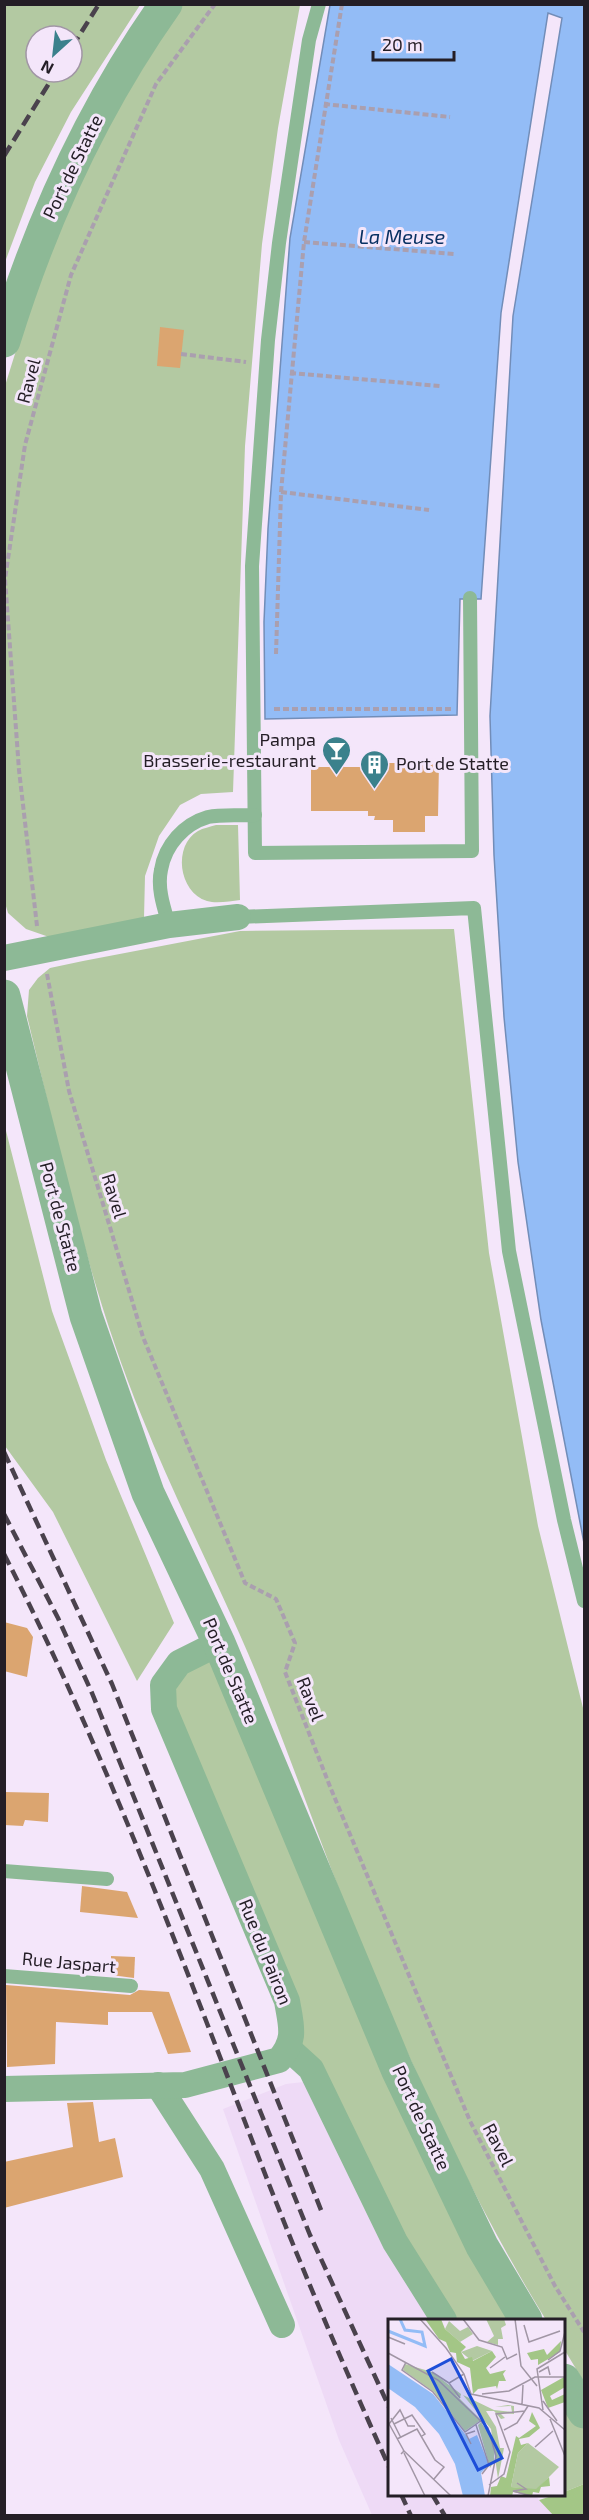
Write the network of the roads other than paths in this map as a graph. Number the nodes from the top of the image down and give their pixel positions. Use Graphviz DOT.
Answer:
graph roads {
  1 [pos="166,4"];
  2 [pos="319,4"];
  3 [pos="4,341"];
  4 [pos="470,598"];
  5 [pos="255,815"];
  6 [pos="238,917"];
  7 [pos="169,925"];
  8 [pos="4,958"];
  9 [pos="4,996"];
  10 [pos="585,1601"];
  11 [pos="219,1643"];
  12 [pos="4,1871"];
  13 [pos="107,1879"];
  14 [pos="4,1976"];
  15 [pos="131,1986"];
  16 [pos="289,2049"];
  17 [pos="158,2085"];
  18 [pos="4,2089"];
  19 [pos="443,2319"];
  20 [pos="525,2319"];
  21 [pos="282,2325"];
  22 [pos="565,2382"];
  23 [pos="585,2412"];
  1 -- 3 [label="street, Port de Statte"];
  2 -- 5 [label="lane"];
  4 -- 5 [label="lane"];
  5 -- 7 [label="lane"];
  6 -- 7 [label="street"];
  6 -- 10 [label="lane"];
  7 -- 8 [label="street"];
  9 -- 11 [label="street, Port de Statte"];
  11 -- 16 [label="street, Rue du Pairon"];
  11 -- 20 [label="street, Port de Statte"];
  12 -- 13 [label="lane"];
  14 -- 15 [label="lane, Rue Jaspart"];
  16 -- 17 [label="street"];
  16 -- 19 [label="street"];
  17 -- 18 [label="street"];
  17 -- 21 [label="street"];
  22 -- 23 [label="street"];
}
